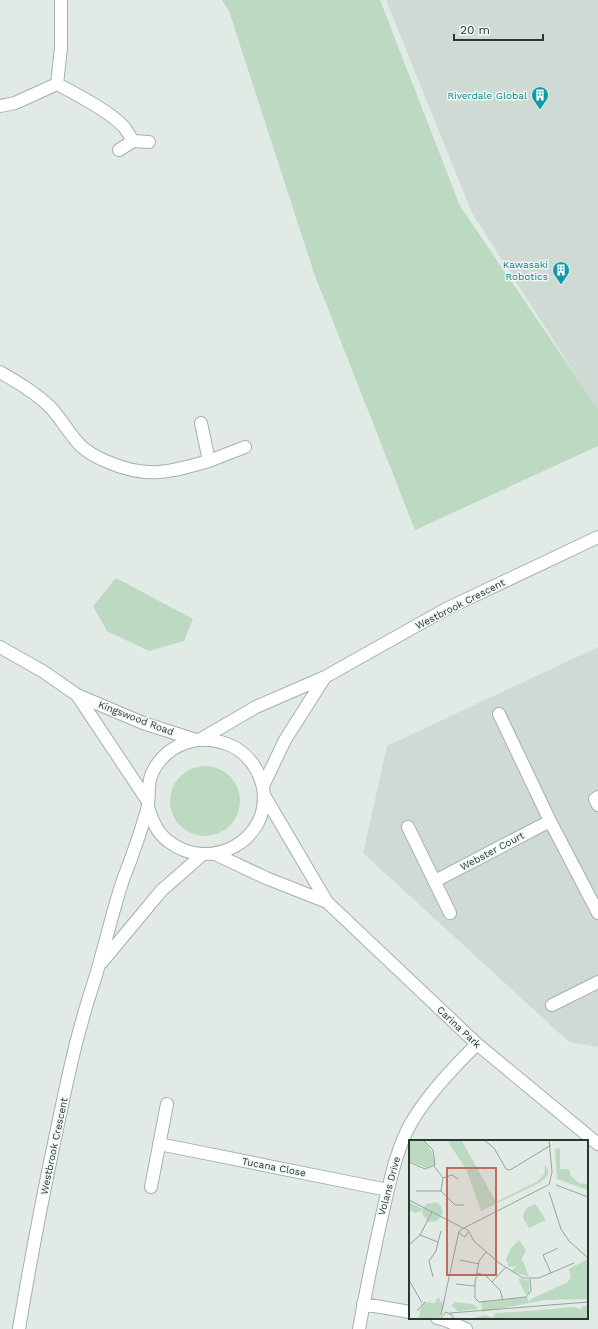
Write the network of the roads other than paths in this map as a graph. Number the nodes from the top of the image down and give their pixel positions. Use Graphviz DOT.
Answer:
graph roads {
  1 [pos="61,0"];
  2 [pos="57,84"];
  3 [pos="0,106"];
  4 [pos="133,141"];
  5 [pos="149,142"];
  6 [pos="119,150"];
  7 [pos="0,372"];
  8 [pos="200,423"];
  9 [pos="245,447"];
  10 [pos="209,461"];
  11 [pos="598,537"];
  12 [pos="0,646"];
  13 [pos="324,678"];
  14 [pos="77,695"];
  15 [pos="499,714"];
  16 [pos="198,739"];
  17 [pos="263,791"];
  18 [pos="598,797"];
  19 [pos="148,804"];
  20 [pos="598,805"];
  21 [pos="550,821"];
  22 [pos="408,827"];
  23 [pos="215,854"];
  24 [pos="202,855"];
  25 [pos="435,881"];
  26 [pos="327,902"];
  27 [pos="450,913"];
  28 [pos="598,913"];
  29 [pos="99,966"];
  30 [pos="598,982"];
  31 [pos="552,1005"];
  32 [pos="477,1044"];
  33 [pos="166,1104"];
  34 [pos="159,1144"];
  35 [pos="598,1144"];
  36 [pos="150,1187"];
  37 [pos="388,1190"];
  38 [pos="363,1304"];
  39 [pos="409,1312"];
  40 [pos="441,1319"];
  41 [pos="19,1329"];
  42 [pos="359,1329"];
  43 [pos="466,1329"];
  1 -- 2 [label="street"];
  2 -- 3 [label="street"];
  2 -- 4 [label="street"];
  4 -- 5 [label="street"];
  4 -- 6 [label="street"];
  7 -- 10 [label="street"];
  8 -- 10 [label="street"];
  9 -- 10 [label="street"];
  11 -- 13 [label="street, Westbrook Crescent"];
  12 -- 14 [label="street, Kingswood Road"];
  13 -- 16 [label="street, Westbrook Crescent"];
  13 -- 17 [label="street, Westbrook Crescent"];
  14 -- 16 [label="street, Kingswood Road"];
  14 -- 19 [label="street, Kingswood Road"];
  15 -- 21 [label="street"];
  16 -- 17 [label="street"];
  16 -- 19 [label="street"];
  17 -- 23 [label="street"];
  17 -- 26 [label="street, Carina Park"];
  18 -- 20 [label="street"];
  19 -- 24 [label="street"];
  19 -- 29 [label="street, Westbrook Crescent"];
  21 -- 25 [label="street, Webster Court"];
  21 -- 28 [label="street"];
  22 -- 25 [label="street"];
  23 -- 24 [label="street"];
  23 -- 26 [label="street, Carina Park"];
  24 -- 29 [label="street, Westbrook Crescent"];
  25 -- 27 [label="street"];
  26 -- 32 [label="street, Carina Park"];
  29 -- 41 [label="street, Westbrook Crescent"];
  30 -- 31 [label="street"];
  32 -- 35 [label="street, Carina Park"];
  32 -- 37 [label="street, Volans Drive"];
  33 -- 34 [label="street"];
  34 -- 36 [label="street"];
  34 -- 37 [label="street, Tucana Close"];
  37 -- 38 [label="street, Volans Drive"];
  38 -- 39 [label="street"];
  38 -- 42 [label="street, Volans Drive"];
  40 -- 43 [label="street"];
}
